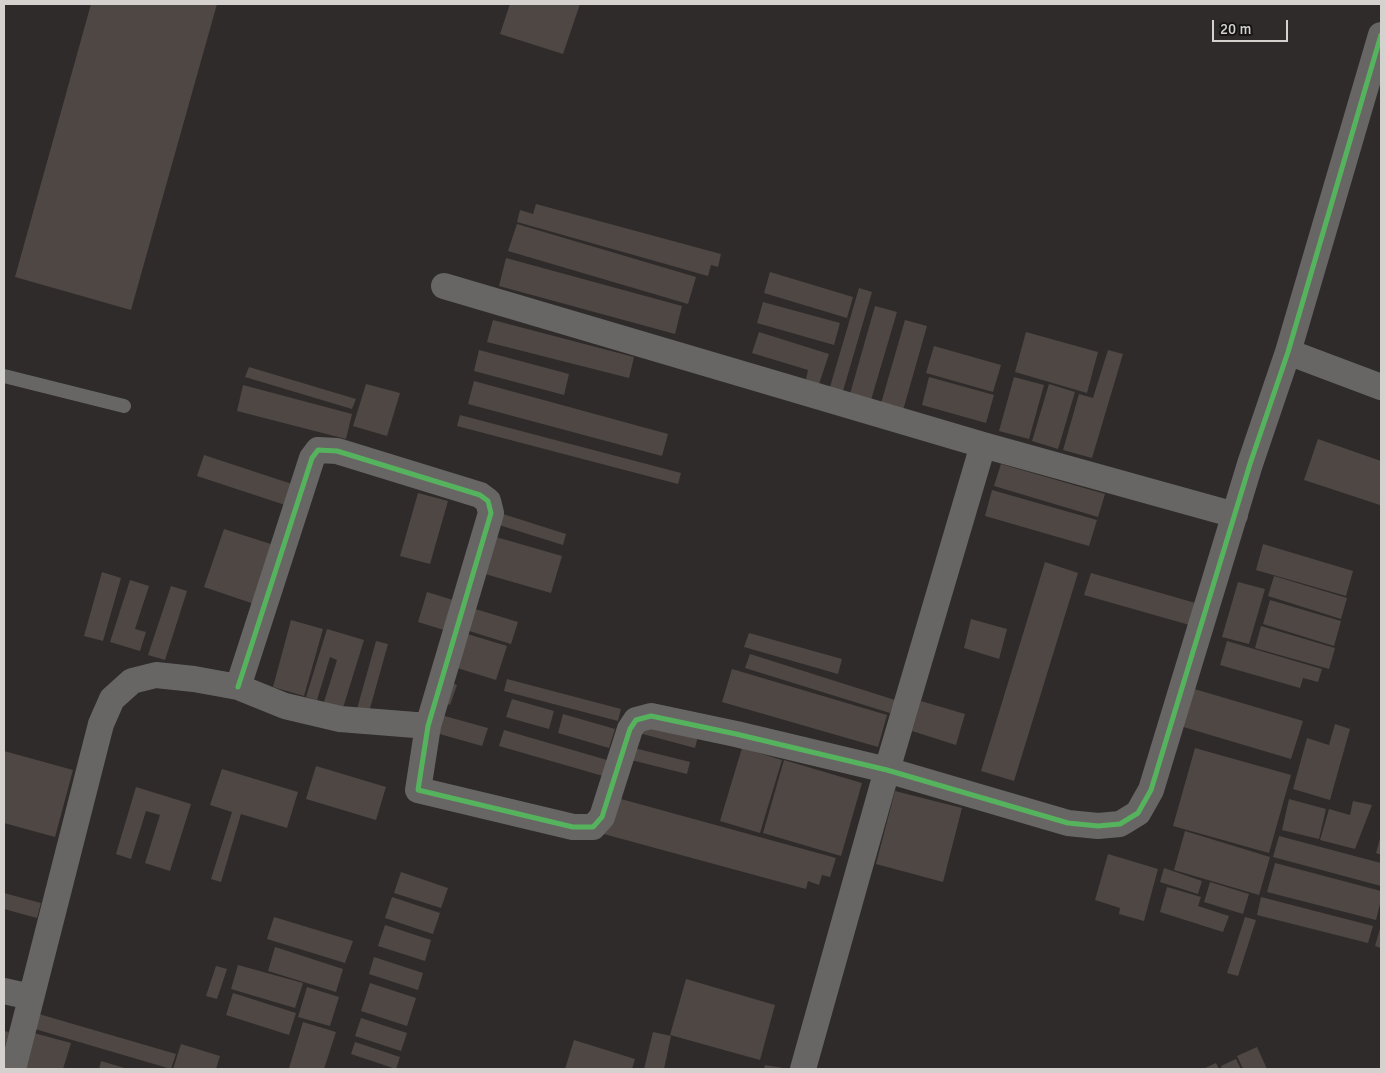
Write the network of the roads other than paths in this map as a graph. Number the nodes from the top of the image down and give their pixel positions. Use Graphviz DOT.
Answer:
graph roads {
  1 [pos="1381,35"];
  2 [pos="444,286"];
  3 [pos="1288,352"];
  4 [pos="4,376"];
  5 [pos="1381,387"];
  6 [pos="124,406"];
  7 [pos="983,445"];
  8 [pos="1235,515"];
  9 [pos="238,687"];
  10 [pos="428,726"];
  11 [pos="887,770"];
  12 [pos="4,990"];
  13 [pos="31,997"];
  14 [pos="13,1069"];
  15 [pos="803,1069"];
  1 -- 3 [label="street"];
  2 -- 7 [label="street"];
  3 -- 5 [label="street"];
  3 -- 8 [label="street"];
  4 -- 6 [label="lane"];
  7 -- 8 [label="street"];
  7 -- 11 [label="street"];
  8 -- 11 [label="street"];
  9 -- 10 [label="street"];
  9 -- 10 [label="street"];
  9 -- 13 [label="street"];
  10 -- 11 [label="street"];
  11 -- 15 [label="street"];
  12 -- 13 [label="street"];
  13 -- 14 [label="street"];
}
